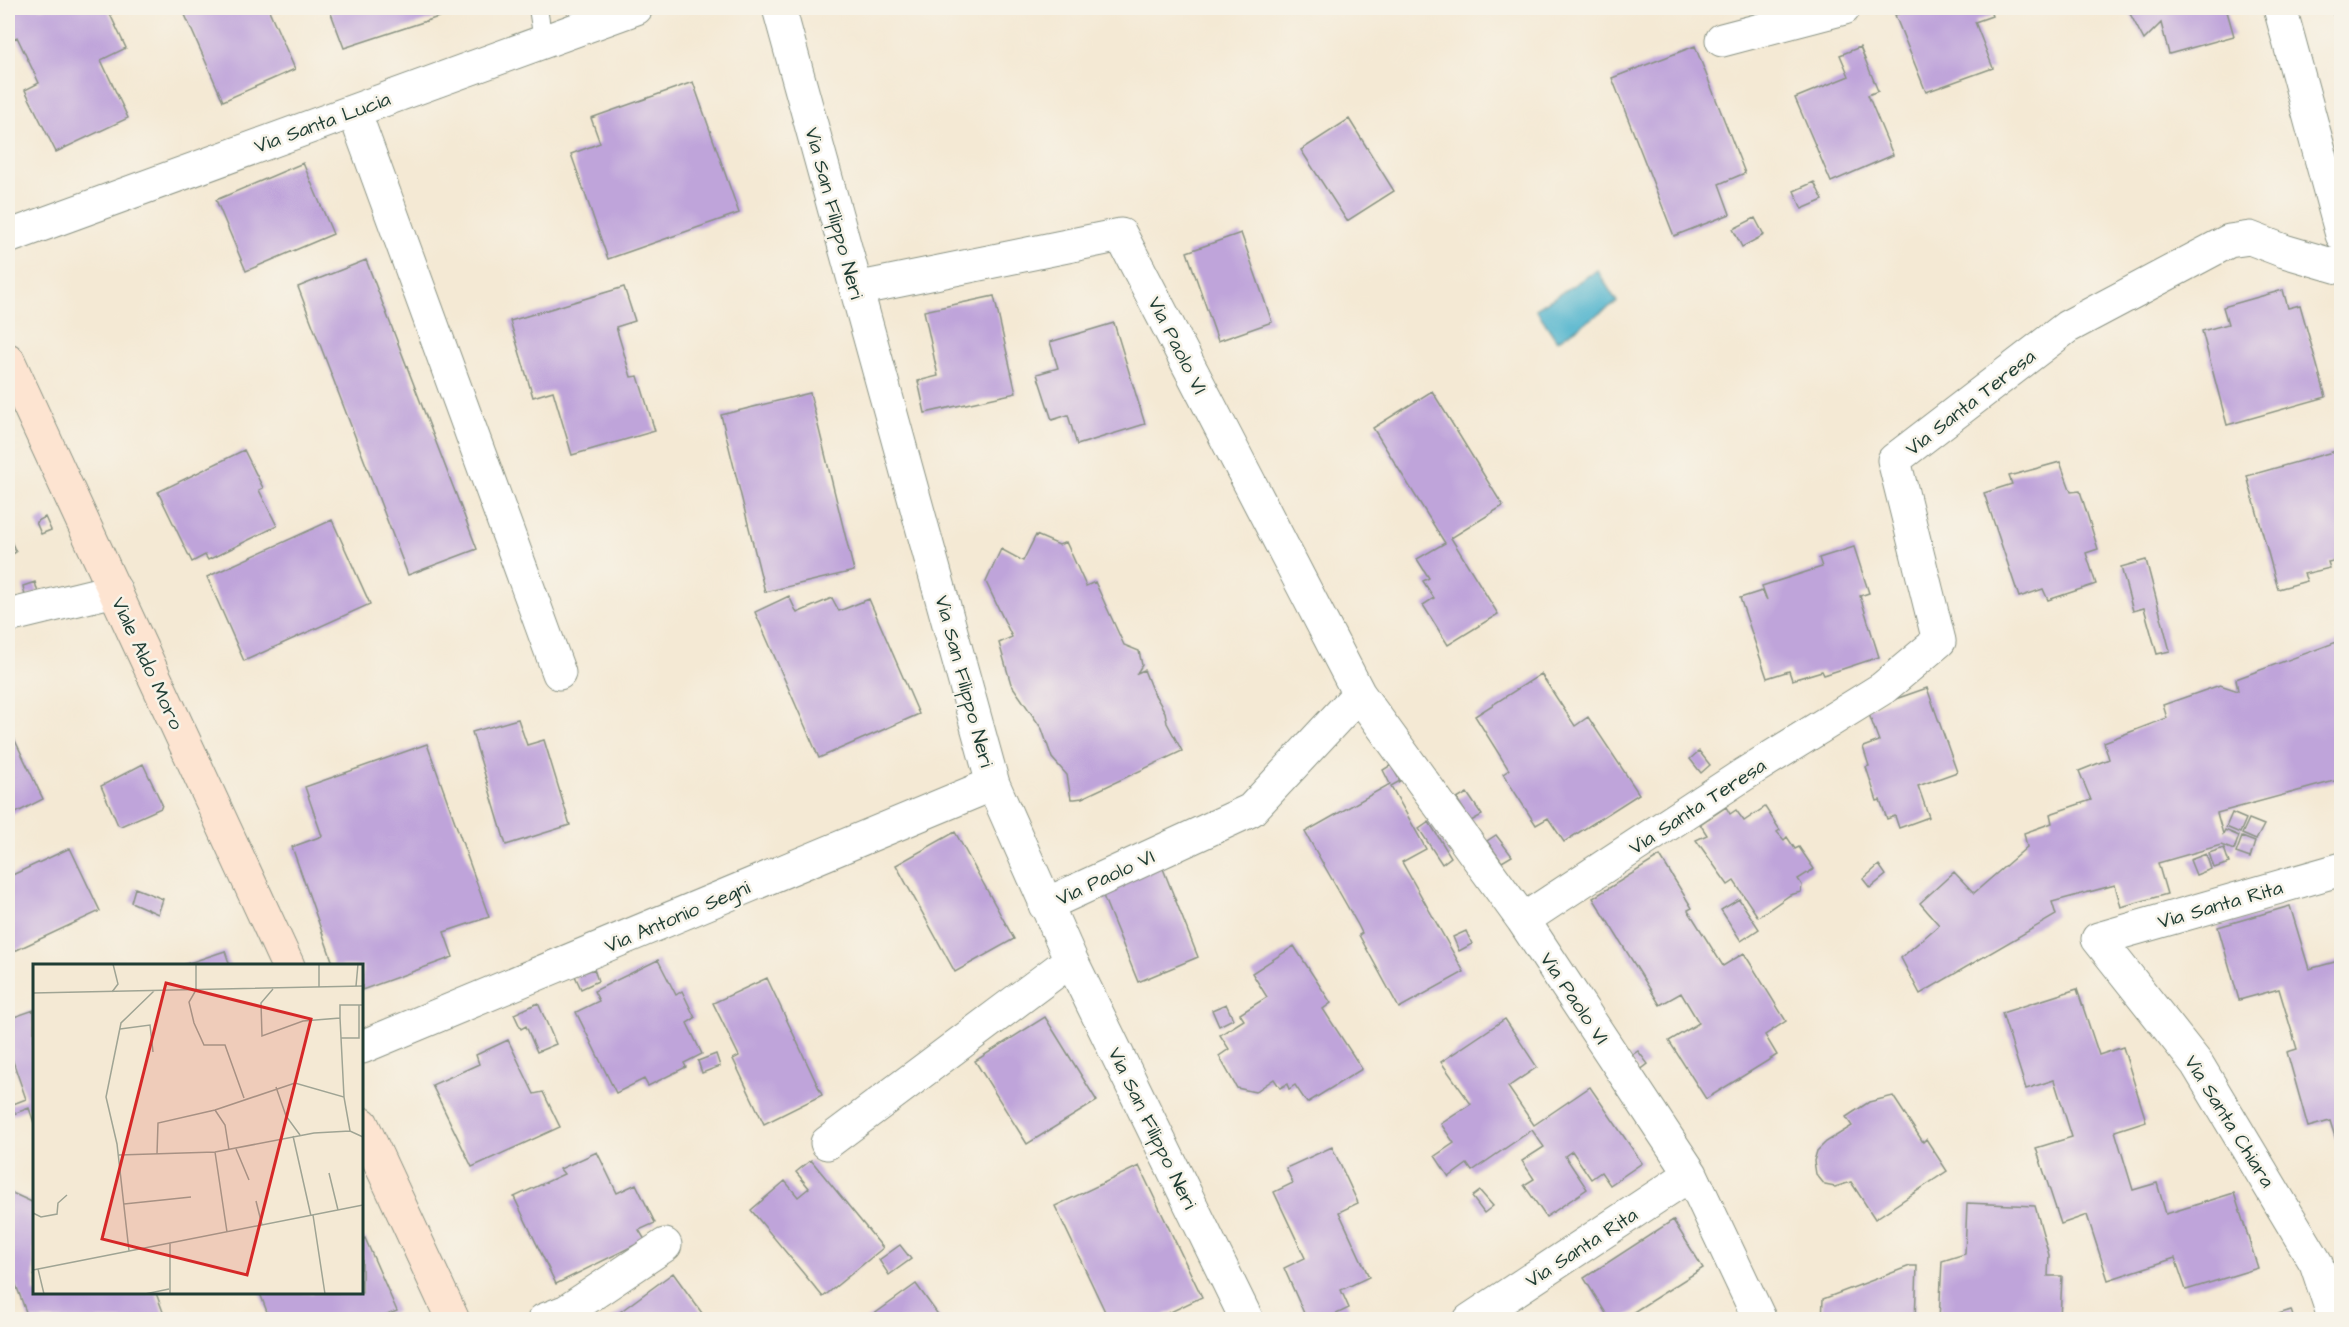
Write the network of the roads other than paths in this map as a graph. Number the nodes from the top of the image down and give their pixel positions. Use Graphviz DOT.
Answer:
graph roads {
  1 [pos="538,8"];
  2 [pos="636,8"];
  3 [pos="779,8"];
  4 [pos="1844,8"];
  5 [pos="2280,8"];
  6 [pos="1722,40"];
  7 [pos="543,41"];
  8 [pos="354,111"];
  9 [pos="2342,235"];
  10 [pos="8,237"];
  11 [pos="2342,268"];
  12 [pos="856,289"];
  13 [pos="8,360"];
  14 [pos="115,590"];
  15 [pos="8,615"];
  16 [pos="559,673"];
  17 [pos="1359,694"];
  18 [pos="993,784"];
  19 [pos="2342,869"];
  20 [pos="1045,904"];
  21 [pos="1523,920"];
  22 [pos="2098,939"];
  23 [pos="1071,960"];
  24 [pos="287,964"];
  25 [pos="363,1047"];
  26 [pos="363,1126"];
  27 [pos="827,1143"];
  28 [pos="1692,1174"];
  29 [pos="665,1245"];
  30 [pos="453,1320"];
  31 [pos="544,1320"];
  32 [pos="1247,1320"];
  33 [pos="1470,1320"];
  34 [pos="1760,1320"];
  35 [pos="2335,1320"];
  1 -- 7 [label="lane"];
  2 -- 7 [label="street, Via Santa Lucia"];
  3 -- 12 [label="street, Via San Filippo Neri"];
  4 -- 6 [label="street"];
  5 -- 9 [label="street"];
  7 -- 8 [label="street, Via Santa Lucia"];
  8 -- 10 [label="street, Via Santa Lucia"];
  8 -- 16 [label="street"];
  11 -- 21 [label="street, Via Santa Teresa"];
  12 -- 17 [label="street, Via Paolo VI"];
  12 -- 18 [label="street, Via San Filippo Neri"];
  13 -- 14 [label="main road, Viale Aldo Moro"];
  14 -- 15 [label="street"];
  14 -- 24 [label="main road, Viale Aldo Moro"];
  17 -- 20 [label="street, Via Paolo VI"];
  17 -- 21 [label="street, Via Paolo VI"];
  18 -- 20 [label="street, Via San Filippo Neri"];
  18 -- 25 [label="street, Via Antonio Segni"];
  19 -- 22 [label="street, Via Santa Rita"];
  20 -- 23 [label="street, Via San Filippo Neri"];
  21 -- 28 [label="street, Via Paolo VI"];
  22 -- 35 [label="street, Via Santa Chiara"];
  23 -- 27 [label="street"];
  23 -- 32 [label="street, Via San Filippo Neri"];
  26 -- 30 [label="main road"];
  28 -- 33 [label="street, Via Santa Rita"];
  28 -- 34 [label="street, Via Paolo VI"];
  29 -- 31 [label="street"];
}
